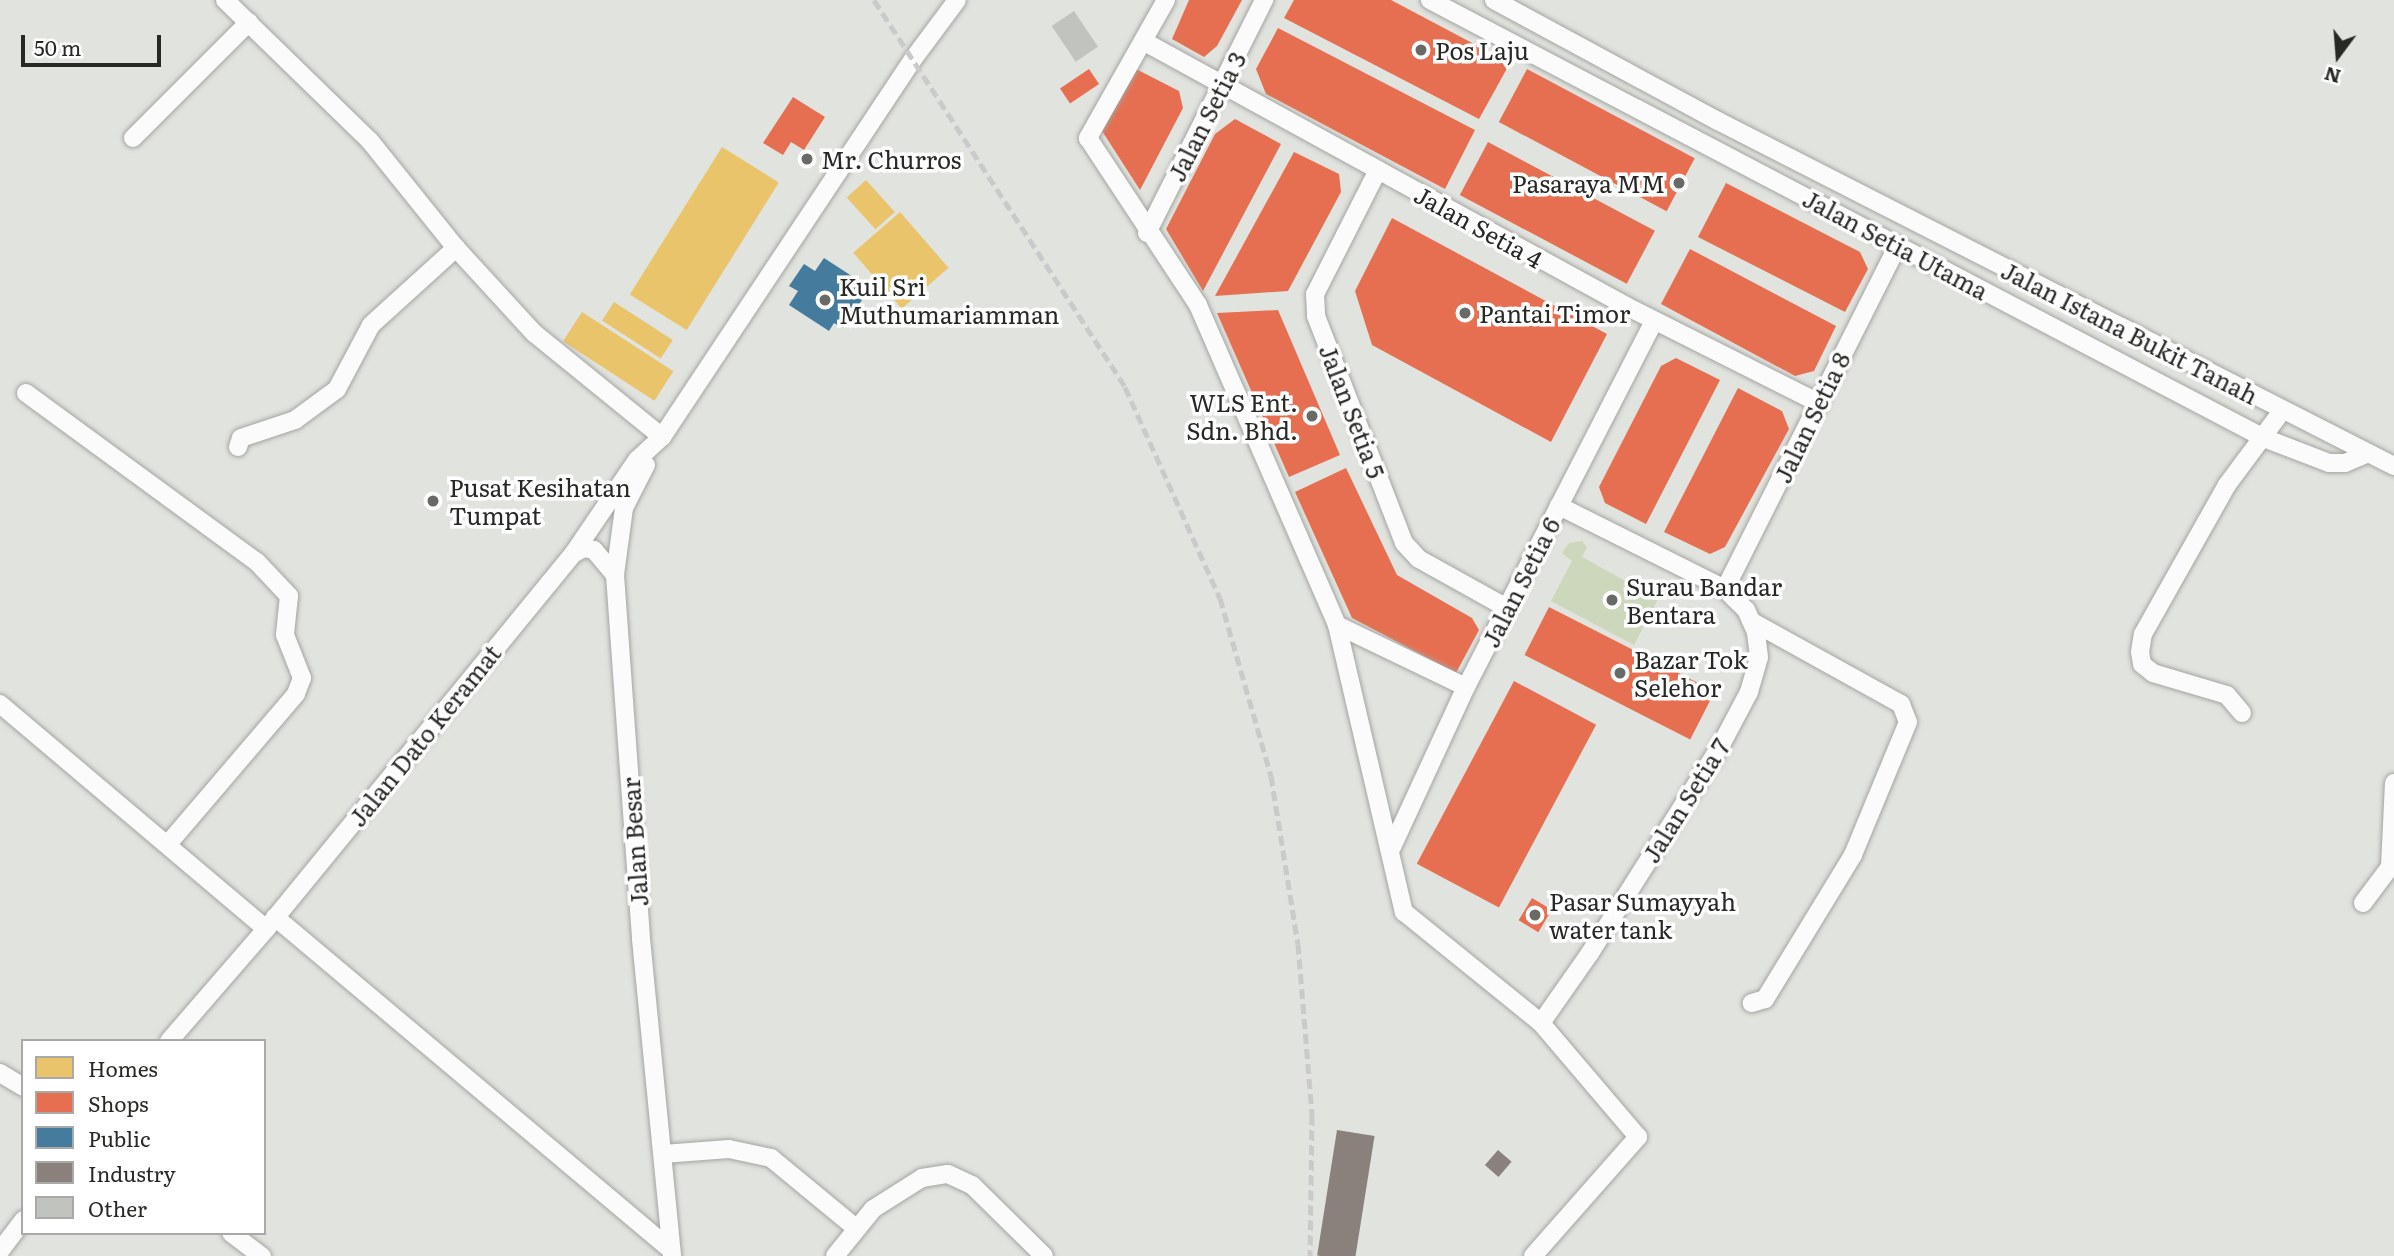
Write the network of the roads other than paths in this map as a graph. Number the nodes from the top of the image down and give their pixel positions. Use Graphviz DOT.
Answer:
graph roads {
  1 [pos="225,0"];
  2 [pos="957,0"];
  3 [pos="1166,0"];
  4 [pos="1264,0"];
  5 [pos="1430,0"];
  6 [pos="1494,0"];
  7 [pos="249,22"];
  8 [pos="1143,41"];
  9 [pos="1222,85"];
  10 [pos="133,138"];
  11 [pos="1378,170"];
  12 [pos="1147,233"];
  13 [pos="1898,245"];
  14 [pos="456,248"];
  15 [pos="1654,321"];
  16 [pos="26,393"];
  17 [pos="1819,403"];
  18 [pos="2282,411"];
  19 [pos="662,438"];
  20 [pos="2264,438"];
  21 [pos="238,447"];
  22 [pos="2368,453"];
  23 [pos="2394,466"];
  24 [pos="1559,506"];
  25 [pos="573,554"];
  26 [pos="615,575"];
  27 [pos="1726,589"];
  28 [pos="1507,608"];
  29 [pos="1751,621"];
  30 [pos="1337,625"];
  31 [pos="1466,687"];
  32 [pos="0,704"];
  33 [pos="2242,713"];
  34 [pos="2394,783"];
  35 [pos="168,844"];
  36 [pos="1392,847"];
  37 [pos="2362,903"];
  38 [pos="270,923"];
  39 [pos="1752,1003"];
  40 [pos="1541,1023"];
  41 [pos="171,1039"];
  42 [pos="0,1073"];
  43 [pos="21,1086"];
  44 [pos="663,1154"];
  45 [pos="21,1223"];
  46 [pos="856,1228"];
  47 [pos="234,1235"];
  48 [pos="0,1251"];
  49 [pos="672,1253"];
  50 [pos="262,1256"];
  51 [pos="835,1256"];
  52 [pos="1044,1256"];
  53 [pos="1533,1256"];
  1 -- 7 [label="street"];
  2 -- 19 [label="street"];
  3 -- 8 [label="street"];
  4 -- 9 [label="street, Jalan Setia 3"];
  5 -- 13 [label="street, Jalan Setia Utama"];
  6 -- 18 [label="street, Jalan Istana Bukit Tanah"];
  7 -- 10 [label="street"];
  7 -- 14 [label="street"];
  8 -- 9 [label="street, Jalan Setia 4"];
  8 -- 12 [label="street"];
  9 -- 11 [label="street, Jalan Setia 4"];
  9 -- 12 [label="street, Jalan Setia 3"];
  11 -- 15 [label="street, Jalan Setia 4"];
  11 -- 28 [label="street, Jalan Setia 5"];
  12 -- 30 [label="street"];
  13 -- 17 [label="street, Jalan Setia 8"];
  13 -- 20 [label="street, Jalan Setia Utama"];
  14 -- 19 [label="street"];
  14 -- 21 [label="street"];
  15 -- 17 [label="street, Jalan Setia 4"];
  15 -- 24 [label="street, Jalan Setia 6"];
  16 -- 35 [label="street"];
  17 -- 27 [label="street, Jalan Setia 8"];
  18 -- 20 [label="street"];
  18 -- 22 [label="street, Jalan Istana Bukit Tanah"];
  19 -- 25 [label="street, Jalan Dato Keramat"];
  19 -- 26 [label="street, Jalan Besar"];
  20 -- 22 [label="street, Jalan Setia Utama"];
  20 -- 33 [label="street"];
  22 -- 23 [label="street, Jalan Istana Bukit Tanah"];
  24 -- 27 [label="street, Jalan Setia 7"];
  24 -- 28 [label="street, Jalan Setia 6"];
  25 -- 26 [label="street"];
  25 -- 38 [label="street, Jalan Dato Keramat"];
  26 -- 44 [label="street, Jalan Besar"];
  27 -- 29 [label="street, Jalan Setia 7"];
  28 -- 31 [label="street, Jalan Setia 6"];
  29 -- 39 [label="street"];
  29 -- 40 [label="street, Jalan Setia 7"];
  30 -- 31 [label="street"];
  30 -- 36 [label="street"];
  31 -- 36 [label="street, Jalan Setia 6"];
  32 -- 35 [label="street"];
  34 -- 37 [label="street"];
  35 -- 38 [label="street"];
  36 -- 40 [label="street"];
  38 -- 41 [label="street, Jalan Dato Keramat"];
  38 -- 49 [label="street"];
  40 -- 53 [label="street"];
  42 -- 43 [label="street"];
  44 -- 46 [label="street"];
  44 -- 49 [label="street, Jalan Besar"];
  45 -- 48 [label="street"];
  46 -- 51 [label="street"];
  46 -- 52 [label="street"];
  47 -- 50 [label="street"];
}
